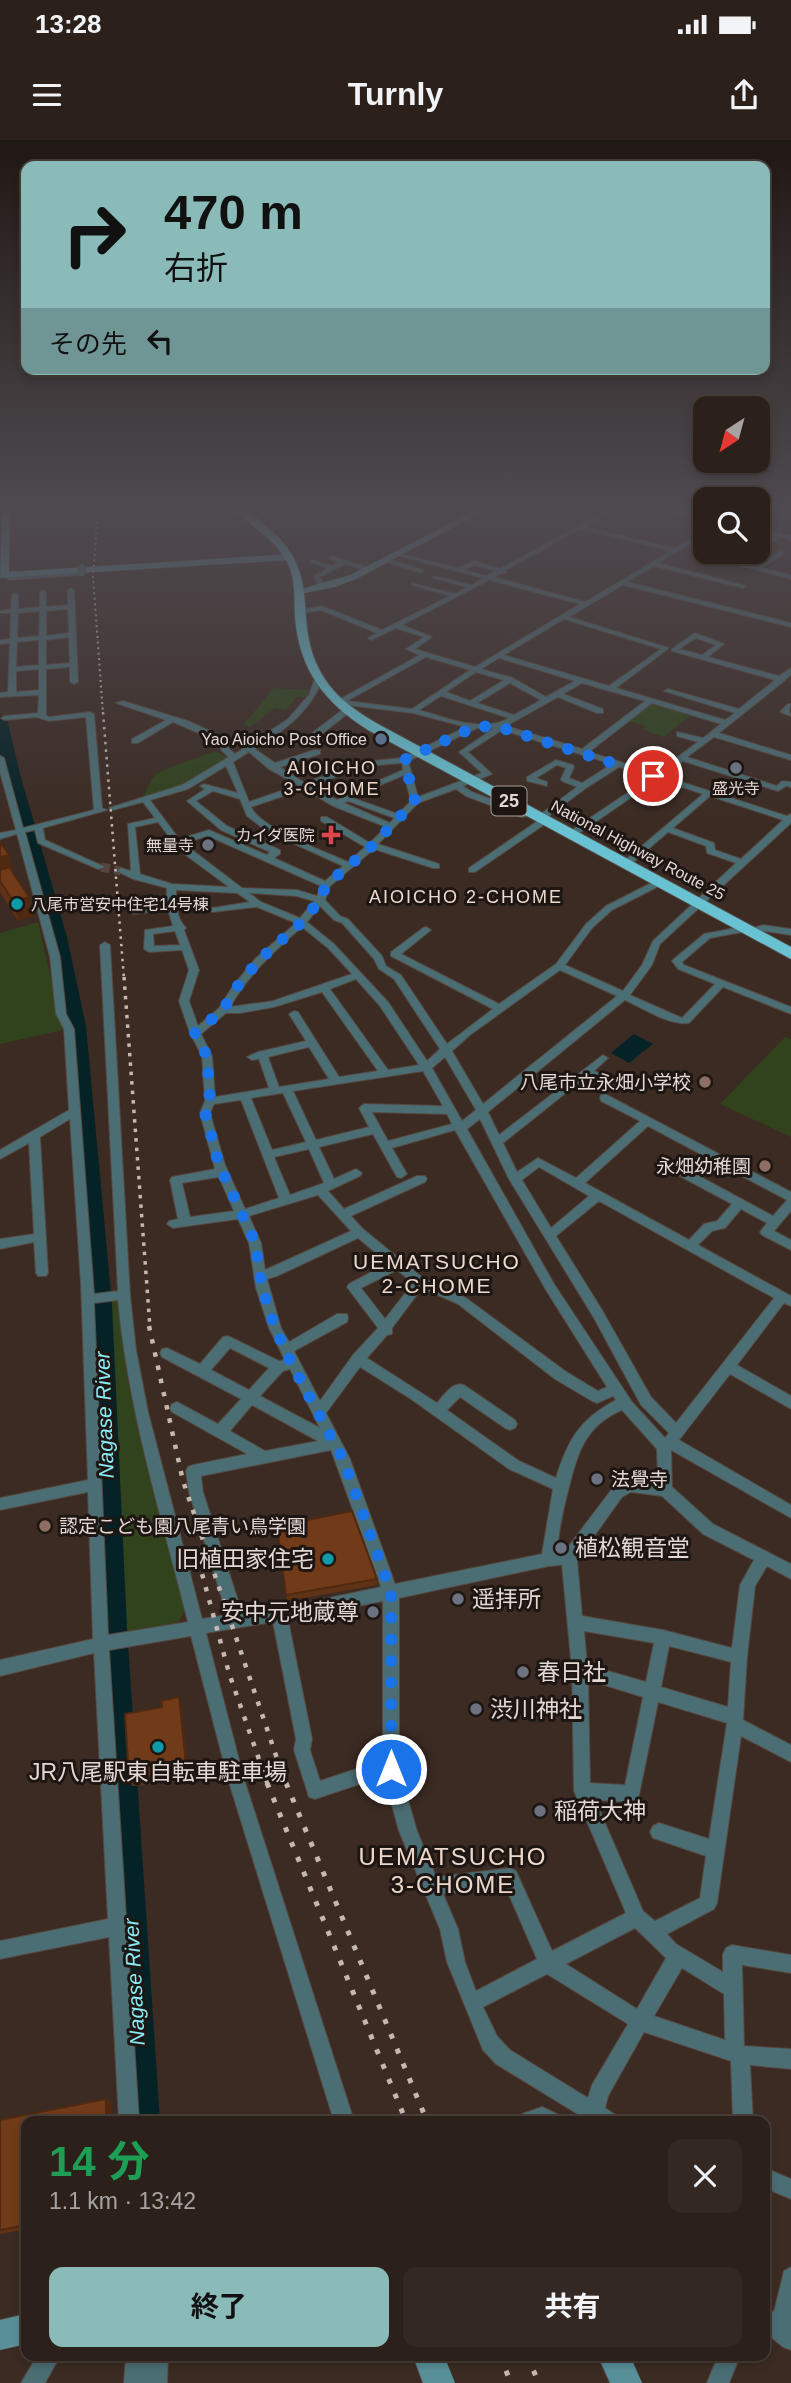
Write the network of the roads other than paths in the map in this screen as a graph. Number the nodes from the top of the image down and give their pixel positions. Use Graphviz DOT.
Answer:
graph roads {
  1 [pos="15,615"];
  2 [pos="43,615"];
  3 [pos="72,615"];
  4 [pos="301,615"];
  5 [pos="338,615"];
  6 [pos="416,615"];
  7 [pos="567,615"];
  8 [pos="750,615"];
  9 [pos="563,617"];
  10 [pos="394,625"];
  11 [pos="791,625"];
  12 [pos="381,632"];
  13 [pos="73,635"];
  14 [pos="43,638"];
  15 [pos="370,638"];
  16 [pos="14,641"];
  17 [pos="1,642"];
  18 [pos="424,655"];
  19 [pos="499,656"];
  20 [pos="704,658"];
  21 [pos="74,664"];
  22 [pos="43,667"];
  23 [pos="13,669"];
  24 [pos="476,669"];
  25 [pos="791,670"];
  26 [pos="780,679"];
  27 [pos="510,680"];
  28 [pos="318,681"];
  29 [pos="580,681"];
  30 [pos="74,682"];
  31 [pos="791,683"];
  32 [pos="610,689"];
  33 [pos="668,691"];
  34 [pos="43,692"];
  35 [pos="440,693"];
  36 [pos="558,694"];
  37 [pos="1,695"];
  38 [pos="12,695"];
  39 [pos="686,696"];
  40 [pos="546,700"];
  41 [pos="651,700"];
  42 [pos="473,702"];
  43 [pos="120,703"];
  44 [pos="344,706"];
  45 [pos="791,706"];
  46 [pos="673,707"];
  47 [pos="413,711"];
  48 [pos="600,711"];
  49 [pos="740,712"];
  50 [pos="791,714"];
  51 [pos="43,717"];
  52 [pos="5,718"];
  53 [pos="512,718"];
  54 [pos="172,719"];
  55 [pos="727,723"];
  56 [pos="476,726"];
  57 [pos="500,727"];
  58 [pos="337,732"];
  59 [pos="680,734"];
  60 [pos="714,734"];
  61 [pos="135,741"];
  62 [pos="704,741"];
  63 [pos="249,748"];
  64 [pos="317,752"];
  65 [pos="421,752"];
  66 [pos="583,754"];
  67 [pos="0,758"];
  68 [pos="231,758"];
  69 [pos="681,758"];
  70 [pos="791,758"];
  71 [pos="404,760"];
  72 [pos="365,764"];
  73 [pos="568,765"];
  74 [pos="616,765"];
  75 [pos="272,767"];
  76 [pos="407,771"];
  77 [pos="653,776"];
  78 [pos="387,780"];
  79 [pos="474,781"];
  80 [pos="192,782"];
  81 [pos="544,784"];
  82 [pos="791,785"];
  83 [pos="458,786"];
  84 [pos="583,786"];
  85 [pos="305,787"];
  86 [pos="368,787"];
  87 [pos="212,788"];
  88 [pos="708,794"];
  89 [pos="146,800"];
  90 [pos="415,801"];
  91 [pos="245,802"];
  92 [pos="336,804"];
  93 [pos="105,810"];
  94 [pos="398,817"];
  95 [pos="539,817"];
  96 [pos="159,819"];
  97 [pos="324,819"];
  98 [pos="791,819"];
  99 [pos="262,823"];
  100 [pos="391,826"];
  101 [pos="224,828"];
  102 [pos="667,828"];
  103 [pos="28,829"];
  104 [pos="209,833"];
  105 [pos="572,834"];
  106 [pos="0,836"];
  107 [pos="240,836"];
  108 [pos="291,840"];
  109 [pos="177,842"];
  110 [pos="230,842"];
  111 [pos="371,846"];
  112 [pos="276,852"];
  113 [pos="268,858"];
  114 [pos="744,863"];
  115 [pos="626,864"];
  116 [pos="350,866"];
  117 [pos="436,866"];
  118 [pos="101,867"];
  119 [pos="472,870"];
  120 [pos="121,871"];
  121 [pos="136,877"];
  122 [pos="660,882"];
  123 [pos="326,885"];
  124 [pos="171,887"];
  125 [pos="238,891"];
  126 [pos="320,900"];
  127 [pos="698,902"];
  128 [pos="258,904"];
  129 [pos="171,907"];
  130 [pos="215,910"];
  131 [pos="133,911"];
  132 [pos="302,922"];
  133 [pos="181,928"];
  134 [pos="426,930"];
  135 [pos="749,931"];
  136 [pos="791,932"];
  137 [pos="105,946"];
  138 [pos="187,947"];
  139 [pos="394,954"];
  140 [pos="791,954"];
  141 [pos="380,961"];
  142 [pos="559,966"];
  143 [pos="359,975"];
  144 [pos="722,984"];
  145 [pos="324,987"];
  146 [pos="624,996"];
  147 [pos="500,1009"];
  148 [pos="223,1010"];
  149 [pos="791,1011"];
  150 [pos="294,1014"];
  151 [pos="195,1033"];
  152 [pos="312,1043"];
  153 [pos="446,1050"];
  154 [pos="603,1058"];
  155 [pos="426,1067"];
  156 [pos="587,1072"];
  157 [pos="385,1073"];
  158 [pos="336,1081"];
  159 [pos="611,1082"];
  160 [pos="281,1089"];
  161 [pos="244,1097"];
  162 [pos="605,1098"];
  163 [pos="210,1101"];
  164 [pos="449,1110"];
  165 [pos="75,1111"];
  166 [pos="482,1112"];
  167 [pos="648,1120"];
  168 [pos="459,1128"];
  169 [pos="374,1130"];
  170 [pos="34,1135"];
  171 [pos="496,1143"];
  172 [pos="313,1146"];
  173 [pos="384,1146"];
  174 [pos="0,1154"];
  175 [pos="268,1155"];
  176 [pos="222,1172"];
  177 [pos="682,1172"];
  178 [pos="356,1173"];
  179 [pos="401,1174"];
  180 [pos="421,1179"];
  181 [pos="514,1179"];
  182 [pos="578,1184"];
  183 [pos="325,1187"];
  184 [pos="598,1195"];
  185 [pos="791,1197"];
  186 [pos="286,1201"];
  187 [pos="791,1202"];
  188 [pos="740,1203"];
  189 [pos="242,1214"];
  190 [pos="344,1214"];
  191 [pos="775,1222"];
  192 [pos="359,1232"];
  193 [pos="550,1235"];
  194 [pos="40,1237"];
  195 [pos="0,1244"];
  196 [pos="791,1245"];
  197 [pos="690,1246"];
  198 [pos="397,1264"];
  199 [pos="42,1273"];
  200 [pos="260,1276"];
  201 [pos="420,1282"];
  202 [pos="124,1295"];
  203 [pos="95,1298"];
  204 [pos="786,1299"];
  205 [pos="342,1318"];
  206 [pos="387,1330"];
  207 [pos="167,1353"];
  208 [pos="358,1359"];
  209 [pos="285,1360"];
  210 [pos="728,1367"];
  211 [pos="201,1372"];
  212 [pos="620,1395"];
  213 [pos="250,1398"];
  214 [pos="791,1403"];
  215 [pos="177,1408"];
  216 [pos="438,1411"];
  217 [pos="319,1413"];
  218 [pos="510,1424"];
  219 [pos="220,1432"];
  220 [pos="670,1441"];
  221 [pos="336,1443"];
  222 [pos="264,1457"];
  223 [pos="96,1484"];
  224 [pos="562,1487"];
  225 [pos="665,1490"];
  226 [pos="0,1504"];
  227 [pos="791,1512"];
  228 [pos="764,1557"];
  229 [pos="569,1558"];
  230 [pos="549,1559"];
  231 [pos="791,1572"];
  232 [pos="391,1592"];
  233 [pos="279,1614"];
  234 [pos="237,1621"];
  235 [pos="575,1622"];
  236 [pos="195,1626"];
  237 [pos="663,1637"];
  238 [pos="109,1642"];
  239 [pos="739,1657"];
  240 [pos="0,1668"];
  241 [pos="580,1670"];
  242 [pos="652,1693"];
  243 [pos="736,1721"];
  244 [pos="791,1754"];
  245 [pos="391,1765"];
  246 [pos="582,1791"];
  247 [pos="659,1832"];
  248 [pos="716,1850"];
  249 [pos="431,1887"];
  250 [pos="637,1917"];
  251 [pos="119,1926"];
  252 [pos="653,1932"];
  253 [pos="0,1950"];
  254 [pos="678,1956"];
  255 [pos="548,1963"];
  256 [pos="791,1964"];
  257 [pos="733,1989"];
  258 [pos="472,2003"];
  259 [pos="640,2021"];
  260 [pos="738,2054"];
  261 [pos="791,2059"];
  262 [pos="129,2116"];
  263 [pos="342,2116"];
  264 [pos="600,2116"];
  265 [pos="743,2116"];
  266 [pos="770,2180"];
  267 [pos="791,2189"];
  268 [pos="791,2278"];
  269 [pos="779,2329"];
  270 [pos="21,2330"];
  271 [pos="0,2335"];
  272 [pos="46,2361"];
  273 [pos="136,2361"];
  274 [pos="157,2361"];
  275 [pos="431,2361"];
  276 [pos="616,2361"];
  277 [pos="727,2361"];
  278 [pos="32,2383"];
  279 [pos="135,2383"];
  280 [pos="156,2383"];
  281 [pos="439,2383"];
  282 [pos="626,2383"];
  283 [pos="718,2383"];
  1 -- 16 [label="street"];
  2 -- 14 [label="street"];
  3 -- 13 [label="street"];
  4 -- 28 [label="highway, National Highway Route 25 / 25"];
  5 -- 12 [label="street"];
  6 -- 10 [label="street"];
  7 -- 9 [label="street"];
  8 -- 11 [label="street"];
  9 -- 19 [label="street"];
  9 -- 32 [label="street"];
  10 -- 12 [label="street"];
  10 -- 18 [label="street"];
  12 -- 15 [label="street"];
  13 -- 14 [label="street"];
  13 -- 21 [label="street"];
  14 -- 16 [label="street"];
  14 -- 22 [label="street"];
  16 -- 17 [label="street"];
  16 -- 23 [label="street"];
  18 -- 24 [label="street"];
  18 -- 44 [label="street"];
  19 -- 24 [label="street"];
  19 -- 29 [label="street"];
  20 -- 20 [label="street"];
  20 -- 26 [label="street"];
  21 -- 22 [label="street"];
  21 -- 30 [label="street"];
  22 -- 23 [label="street"];
  22 -- 34 [label="street"];
  23 -- 38 [label="street"];
  24 -- 27 [label="street"];
  24 -- 35 [label="street"];
  25 -- 26 [label="street"];
  26 -- 31 [label="street"];
  26 -- 49 [label="street"];
  27 -- 40 [label="street"];
  27 -- 42 [label="street"];
  28 -- 44 [label="highway, National Highway Route 25 / 25"];
  28 -- 63 [label="street"];
  29 -- 32 [label="street"];
  29 -- 36 [label="street"];
  32 -- 41 [label="street"];
  33 -- 39 [label="street"];
  34 -- 38 [label="street"];
  34 -- 51 [label="street"];
  35 -- 42 [label="street"];
  35 -- 47 [label="street"];
  36 -- 40 [label="street"];
  36 -- 48 [label="street"];
  37 -- 38 [label="street"];
  39 -- 46 [label="street"];
  39 -- 49 [label="street"];
  40 -- 53 [label="street"];
  41 -- 46 [label="street"];
  41 -- 66 [label="street"];
  42 -- 53 [label="street"];
  43 -- 54 [label="street"];
  44 -- 47 [label="street"];
  44 -- 58 [label="street"];
  44 -- 65 [label="highway, National Highway Route 25 / 25"];
  45 -- 50 [label="street"];
  46 -- 55 [label="street"];
  47 -- 56 [label="street"];
  49 -- 55 [label="street"];
  51 -- 52 [label="street"];
  51 -- 93 [label="street"];
  53 -- 57 [label="street"];
  54 -- 61 [label="street"];
  54 -- 68 [label="street"];
  55 -- 60 [label="street"];
  56 -- 57 [label="street"];
  56 -- 65 [label="street"];
  57 -- 66 [label="street"];
  57 -- 79 [label="street"];
  59 -- 62 [label="street"];
  60 -- 62 [label="street"];
  60 -- 70 [label="street"];
  62 -- 69 [label="street"];
  63 -- 68 [label="street"];
  63 -- 75 [label="street"];
  64 -- 75 [label="street"];
  65 -- 71 [label="street"];
  65 -- 79 [label="highway, National Highway Route 25 / 25"];
  66 -- 73 [label="street"];
  66 -- 74 [label="street"];
  67 -- 103 [label="street"];
  68 -- 80 [label="street"];
  68 -- 91 [label="street"];
  69 -- 77 [label="street"];
  69 -- 82 [label="street"];
  71 -- 72 [label="street"];
  71 -- 76 [label="street"];
  72 -- 78 [label="street"];
  72 -- 85 [label="street"];
  73 -- 81 [label="street"];
  73 -- 84 [label="street"];
  74 -- 77 [label="street"];
  74 -- 84 [label="street"];
  75 -- 85 [label="street"];
  76 -- 78 [label="street"];
  76 -- 90 [label="street"];
  77 -- 88 [label="street"];
  77 -- 105 [label="street"];
  78 -- 86 [label="street"];
  79 -- 83 [label="street"];
  79 -- 95 [label="highway, National Highway Route 25 / 25"];
  80 -- 87 [label="street"];
  80 -- 89 [label="street"];
  83 -- 90 [label="street"];
  83 -- 95 [label="street"];
  84 -- 95 [label="street"];
  85 -- 91 [label="street"];
  85 -- 92 [label="street"];
  87 -- 91 [label="street"];
  87 -- 101 [label="street"];
  88 -- 98 [label="street"];
  88 -- 102 [label="street"];
  89 -- 93 [label="street"];
  89 -- 96 [label="street"];
  90 -- 94 [label="street"];
  91 -- 99 [label="street"];
  92 -- 94 [label="street"];
  92 -- 100 [label="street"];
  93 -- 103 [label="street"];
  94 -- 100 [label="street"];
  95 -- 105 [label="highway, National Highway Route 25 / 25"];
  95 -- 119 [label="street"];
  96 -- 109 [label="street"];
  96 -- 121 [label="street"];
  97 -- 111 [label="street"];
  98 -- 114 [label="street"];
  99 -- 107 [label="street"];
  99 -- 108 [label="street"];
  100 -- 111 [label="street"];
  101 -- 104 [label="street"];
  101 -- 107 [label="street"];
  102 -- 114 [label="street"];
  102 -- 115 [label="street"];
  103 -- 106 [label="street"];
  103 -- 118 [label="street"];
  103 -- 165 [label="street"];
  104 -- 109 [label="street"];
  104 -- 110 [label="street"];
  105 -- 115 [label="highway, National Highway Route 25 / 25"];
  107 -- 110 [label="street"];
  107 -- 112 [label="street"];
  108 -- 112 [label="street"];
  108 -- 116 [label="street"];
  109 -- 125 [label="street"];
  110 -- 113 [label="street"];
  111 -- 116 [label="street"];
  111 -- 117 [label="street"];
  112 -- 113 [label="street"];
  113 -- 123 [label="street"];
  114 -- 127 [label="street"];
  115 -- 122 [label="highway, National Highway Route 25 / 25"];
  116 -- 123 [label="street"];
  120 -- 121 [label="street"];
  121 -- 124 [label="street"];
  122 -- 127 [label="highway, National Highway Route 25 / 25"];
  122 -- 142 [label="street"];
  123 -- 126 [label="street"];
  124 -- 125 [label="street"];
  124 -- 129 [label="street"];
  125 -- 126 [label="street"];
  125 -- 128 [label="street"];
  126 -- 132 [label="street"];
  126 -- 141 [label="street"];
  127 -- 135 [label="highway, National Highway Route 25 / 25"];
  127 -- 146 [label="street"];
  128 -- 130 [label="street"];
  128 -- 132 [label="street"];
  129 -- 131 [label="street"];
  129 -- 133 [label="street"];
  132 -- 143 [label="street"];
  132 -- 148 [label="street"];
  133 -- 138 [label="street"];
  133 -- 138 [label="street"];
  134 -- 139 [label="street"];
  135 -- 136 [label="street"];
  135 -- 140 [label="highway, National Highway Route 25 / 25"];
  135 -- 144 [label="street"];
  137 -- 202 [label="street"];
  138 -- 151 [label="street"];
  139 -- 141 [label="street"];
  139 -- 147 [label="street"];
  141 -- 153 [label="street"];
  142 -- 146 [label="street"];
  142 -- 147 [label="street"];
  143 -- 145 [label="street"];
  143 -- 155 [label="street"];
  144 -- 146 [label="street"];
  144 -- 149 [label="street"];
  145 -- 148 [label="street"];
  145 -- 157 [label="street"];
  146 -- 166 [label="street"];
  147 -- 153 [label="street"];
  148 -- 151 [label="street"];
  150 -- 152 [label="street"];
  151 -- 163 [label="street"];
  152 -- 158 [label="street"];
  152 -- 160 [label="street"];
  153 -- 155 [label="street"];
  153 -- 166 [label="street"];
  154 -- 156 [label="street"];
  155 -- 157 [label="street"];
  155 -- 164 [label="street"];
  156 -- 159 [label="street"];
  156 -- 171 [label="street"];
  157 -- 158 [label="street"];
  158 -- 160 [label="street"];
  160 -- 161 [label="street"];
  160 -- 172 [label="street"];
  161 -- 163 [label="street"];
  161 -- 175 [label="street"];
  162 -- 167 [label="street"];
  163 -- 176 [label="street"];
  164 -- 168 [label="street"];
  164 -- 169 [label="street"];
  165 -- 170 [label="street"];
  165 -- 203 [label="street"];
  166 -- 168 [label="street"];
  166 -- 171 [label="street"];
  167 -- 182 [label="street"];
  167 -- 185 [label="street"];
  168 -- 173 [label="street"];
  168 -- 212 [label="street"];
  169 -- 172 [label="street"];
  169 -- 173 [label="street"];
  170 -- 174 [label="street"];
  170 -- 194 [label="street"];
  171 -- 181 [label="street"];
  172 -- 175 [label="street"];
  172 -- 183 [label="street"];
  173 -- 179 [label="street"];
  175 -- 186 [label="street"];
  176 -- 189 [label="street"];
  176 -- 189 [label="street"];
  177 -- 188 [label="street"];
  178 -- 183 [label="street"];
  180 -- 190 [label="street"];
  181 -- 182 [label="street"];
  181 -- 193 [label="street"];
  182 -- 184 [label="street"];
  183 -- 186 [label="street"];
  183 -- 190 [label="street"];
  184 -- 193 [label="street"];
  184 -- 197 [label="street"];
  186 -- 189 [label="street"];
  187 -- 191 [label="street"];
  188 -- 191 [label="street"];
  188 -- 197 [label="street"];
  189 -- 200 [label="street"];
  190 -- 192 [label="street"];
  191 -- 196 [label="street"];
  192 -- 198 [label="street"];
  192 -- 200 [label="street"];
  193 -- 220 [label="street"];
  194 -- 195 [label="street"];
  194 -- 199 [label="street"];
  197 -- 204 [label="street"];
  198 -- 201 [label="street"];
  198 -- 206 [label="street"];
  200 -- 209 [label="street"];
  201 -- 206 [label="street"];
  201 -- 212 [label="street"];
  202 -- 203 [label="street"];
  202 -- 236 [label="street"];
  203 -- 223 [label="street"];
  204 -- 210 [label="street"];
  205 -- 209 [label="street"];
  206 -- 208 [label="street"];
  207 -- 211 [label="street"];
  208 -- 216 [label="street"];
  208 -- 217 [label="street"];
  209 -- 211 [label="street"];
  209 -- 213 [label="street"];
  209 -- 217 [label="street"];
  210 -- 214 [label="street"];
  210 -- 220 [label="street"];
  211 -- 213 [label="street"];
  212 -- 220 [label="street"];
  212 -- 224 [label="street"];
  213 -- 219 [label="street"];
  213 -- 221 [label="street"];
  215 -- 219 [label="street"];
  216 -- 218 [label="street"];
  216 -- 224 [label="street"];
  217 -- 221 [label="street"];
  219 -- 222 [label="street"];
  220 -- 225 [label="street"];
  220 -- 227 [label="street"];
  221 -- 222 [label="street"];
  221 -- 232 [label="street"];
  222 -- 234 [label="street"];
  223 -- 226 [label="street"];
  223 -- 238 [label="street"];
  224 -- 230 [label="street"];
  225 -- 228 [label="street"];
  225 -- 229 [label="street"];
  228 -- 231 [label="street"];
  228 -- 239 [label="street"];
  229 -- 230 [label="street"];
  229 -- 235 [label="street"];
  230 -- 232 [label="street"];
  232 -- 233 [label="street"];
  232 -- 245 [label="street"];
  233 -- 234 [label="street"];
  233 -- 245 [label="street"];
  234 -- 236 [label="street"];
  235 -- 237 [label="street"];
  235 -- 241 [label="street"];
  236 -- 238 [label="street"];
  236 -- 263 [label="street"];
  237 -- 239 [label="street"];
  237 -- 242 [label="street"];
  238 -- 240 [label="street"];
  238 -- 251 [label="street"];
  239 -- 243 [label="street"];
  241 -- 242 [label="street"];
  241 -- 246 [label="street"];
  242 -- 243 [label="street"];
  242 -- 246 [label="street"];
  243 -- 244 [label="street"];
  243 -- 248 [label="street"];
  245 -- 249 [label="street"];
  246 -- 250 [label="street"];
  247 -- 248 [label="street"];
  248 -- 252 [label="street"];
  249 -- 255 [label="street"];
  249 -- 258 [label="street"];
  250 -- 252 [label="street"];
  250 -- 255 [label="street"];
  251 -- 253 [label="street"];
  251 -- 262 [label="street"];
  252 -- 254 [label="street"];
  254 -- 257 [label="street"];
  254 -- 259 [label="street"];
  255 -- 258 [label="street"];
  255 -- 259 [label="street"];
  256 -- 257 [label="street"];
  257 -- 260 [label="street"];
  258 -- 264 [label="street"];
  259 -- 260 [label="street"];
  259 -- 264 [label="street"];
  260 -- 261 [label="street"];
  260 -- 265 [label="street"];
  266 -- 267 [label="street"];
  268 -- 269 [label="street"];
  270 -- 271 [label="main road"];
  272 -- 278 [label="street"];
  273 -- 279 [label="street"];
  274 -- 280 [label="street"];
  275 -- 281 [label="main road"];
  276 -- 282 [label="main road"];
  277 -- 283 [label="street"];
}
